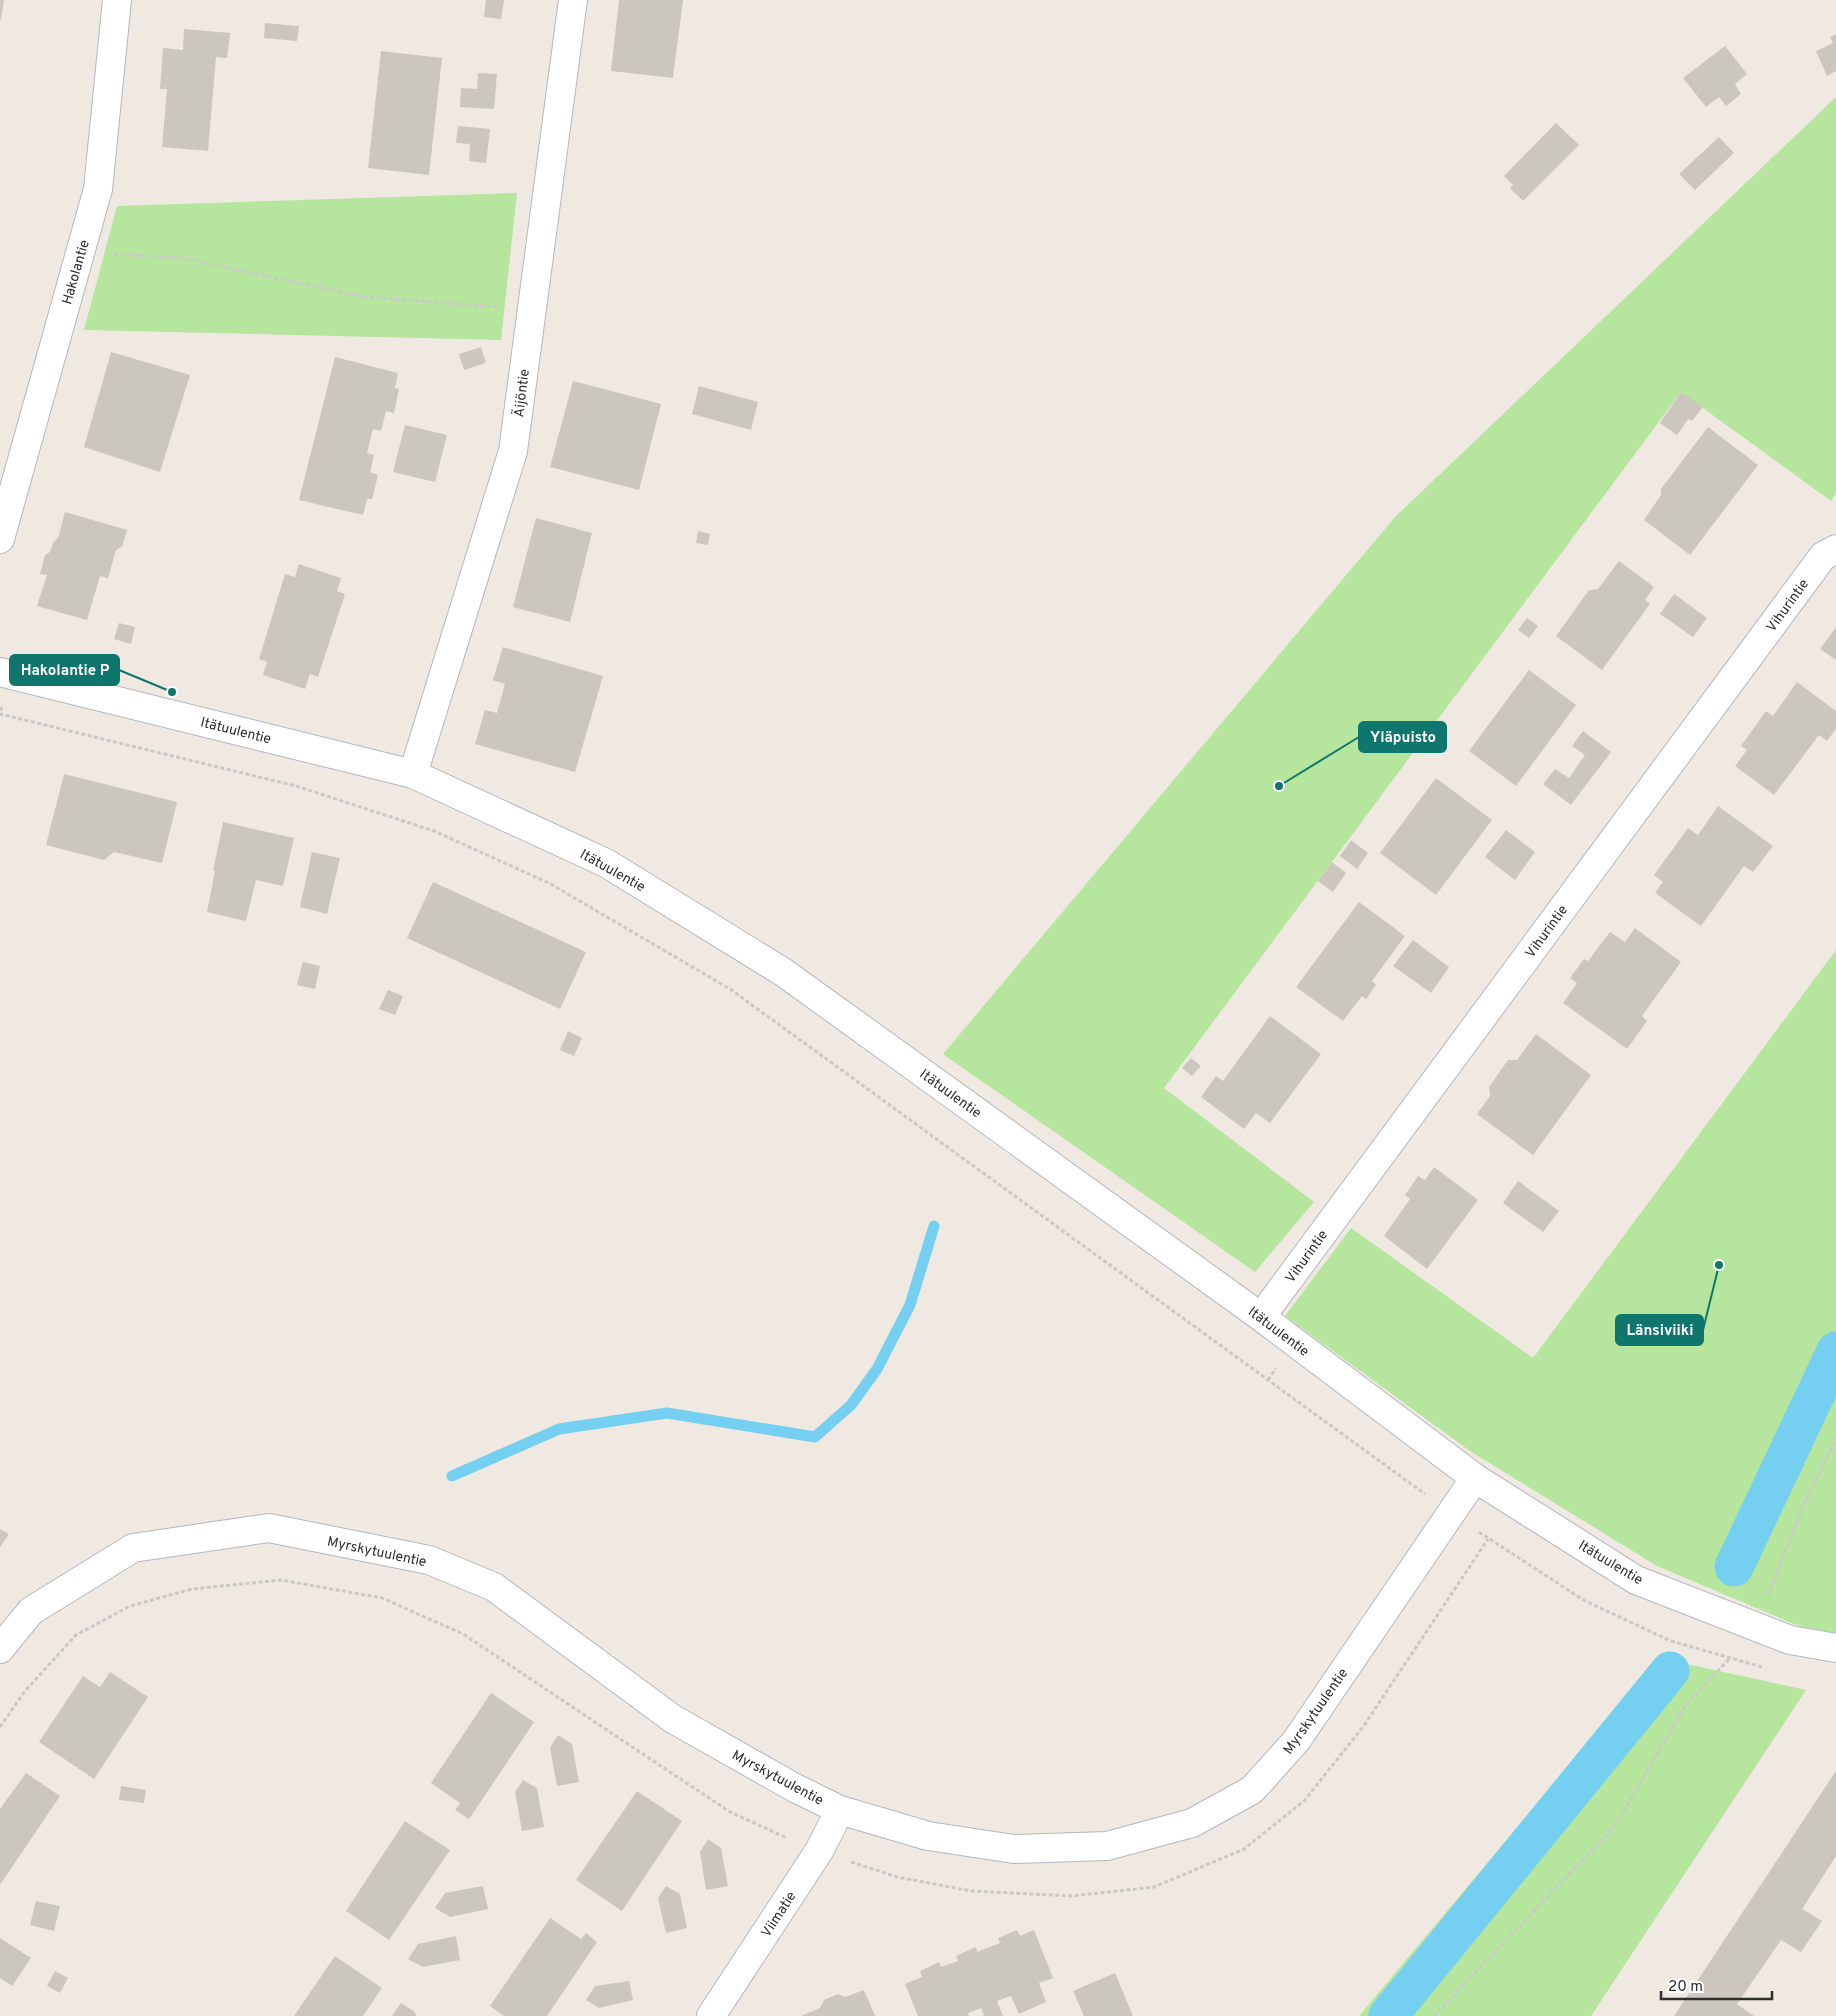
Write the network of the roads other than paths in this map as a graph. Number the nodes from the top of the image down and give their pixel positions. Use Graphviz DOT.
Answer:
graph roads {
  1 [pos="117,0"];
  2 [pos="573,0"];
  3 [pos="0,539"];
  4 [pos="1836,549"];
  5 [pos="0,672"];
  6 [pos="413,774"];
  7 [pos="1261,1317"];
  8 [pos="1475,1478"];
  9 [pos="1836,1648"];
  10 [pos="0,1649"];
  11 [pos="840,1810"];
  12 [pos="711,2016"];
  1 -- 3 [label="street, Hakolantie"];
  2 -- 6 [label="street, Äijöntie"];
  4 -- 7 [label="street, Vihurintie"];
  5 -- 6 [label="street, Itätuulentie"];
  6 -- 7 [label="street, Itätuulentie"];
  7 -- 8 [label="street, Itätuulentie"];
  8 -- 9 [label="street, Itätuulentie"];
  8 -- 11 [label="street, Myrskytuulentie"];
  10 -- 11 [label="street, Myrskytuulentie"];
  11 -- 12 [label="street, Viimatie"];
}
